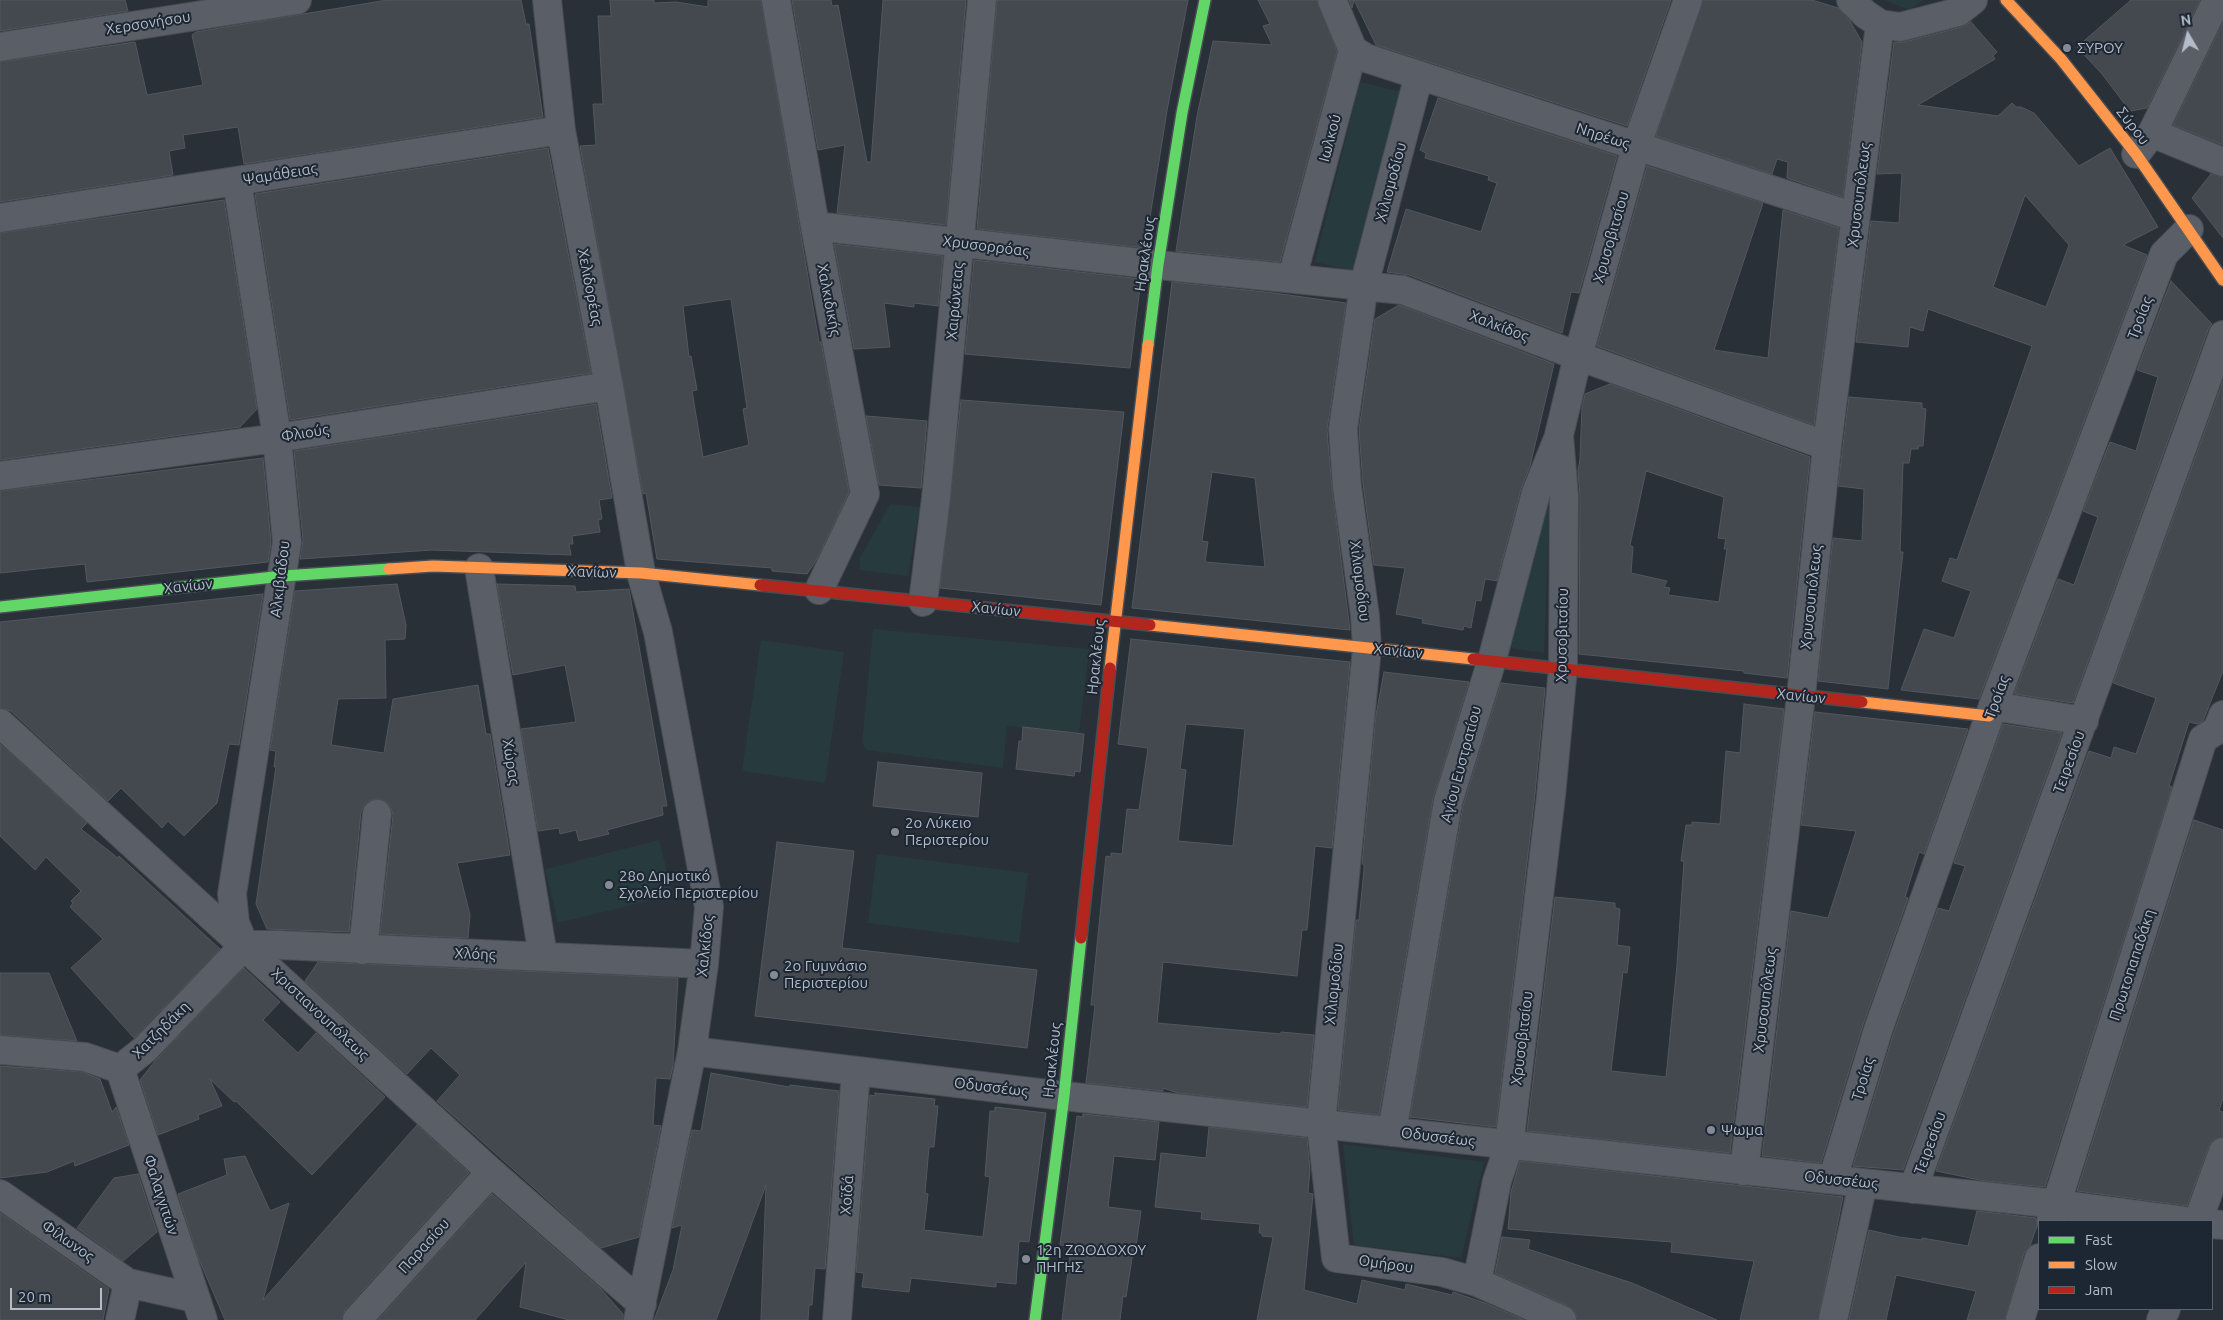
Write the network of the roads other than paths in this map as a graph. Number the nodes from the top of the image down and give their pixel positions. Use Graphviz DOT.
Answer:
graph roads {
  1 [pos="297,0"];
  2 [pos="547,0"];
  3 [pos="776,0"];
  4 [pos="982,0"];
  5 [pos="1205,0"];
  6 [pos="1332,0"];
  7 [pos="1688,0"];
  8 [pos="1851,0"];
  9 [pos="1973,0"];
  10 [pos="2006,0"];
  11 [pos="2219,2"];
  12 [pos="1880,24"];
  13 [pos="0,47"];
  14 [pos="1353,50"];
  15 [pos="1419,75"];
  16 [pos="561,130"];
  17 [pos="2144,144"];
  18 [pos="1636,147"];
  19 [pos="2223,162"];
  20 [pos="237,181"];
  21 [pos="1855,217"];
  22 [pos="0,218"];
  23 [pos="815,226"];
  24 [pos="2189,229"];
  25 [pos="960,243"];
  26 [pos="1158,265"];
  27 [pos="1292,278"];
  28 [pos="2223,280"];
  29 [pos="1364,285"];
  30 [pos="2223,334"];
  31 [pos="1578,356"];
  32 [pos="609,386"];
  33 [pos="1559,435"];
  34 [pos="277,438"];
  35 [pos="1827,446"];
  36 [pos="0,476"];
  37 [pos="479,568"];
  38 [pos="641,573"];
  39 [pos="283,576"];
  40 [pos="819,590"];
  41 [pos="923,602"];
  42 [pos="0,607"];
  43 [pos="1115,621"];
  44 [pos="1367,648"];
  45 [pos="1492,660"];
  46 [pos="1563,668"];
  47 [pos="1801,696"];
  48 [pos="1991,711"];
  49 [pos="2084,721"];
  50 [pos="0,723"];
  51 [pos="2221,726"];
  52 [pos="377,814"];
  53 [pos="245,945"];
  54 [pos="363,950"];
  55 [pos="542,956"];
  56 [pos="704,964"];
  57 [pos="0,1050"];
  58 [pos="692,1051"];
  59 [pos="120,1069"];
  60 [pos="856,1071"];
  61 [pos="1064,1096"];
  62 [pos="1321,1124"];
  63 [pos="1392,1132"];
  64 [pos="1509,1146"];
  65 [pos="2223,1152"];
  66 [pos="1744,1171"];
  67 [pos="491,1172"];
  68 [pos="1833,1178"];
  69 [pos="1863,1182"];
  70 [pos="1913,1189"];
  71 [pos="0,1194"];
  72 [pos="2053,1212"];
  73 [pos="2169,1220"];
  74 [pos="2198,1220"];
  75 [pos="2038,1261"];
  76 [pos="1478,1282"];
  77 [pos="128,1283"];
  78 [pos="199,1309"];
  79 [pos="640,1312"];
  80 [pos="120,1320"];
  81 [pos="356,1320"];
  82 [pos="837,1320"];
  83 [pos="1036,1320"];
  84 [pos="1562,1320"];
  85 [pos="1832,1320"];
  86 [pos="2020,1320"];
  1 -- 13 [label="street, Χερσονήσου"];
  2 -- 16 [label="street, Χελιδορέας"];
  3 -- 23 [label="street, Χαλκιδικής"];
  4 -- 25 [label="street, Χαιρώνειας"];
  5 -- 26 [label="street, Ηρακλέους"];
  6 -- 14 [label="street"];
  7 -- 18 [label="street, Χρυσοβιτσίου"];
  8 -- 12 [label="street"];
  9 -- 12 [label="street"];
  10 -- 17 [label="street, Σύρου"];
  11 -- 17 [label="street"];
  12 -- 21 [label="street, Χρυσουπόλεως"];
  14 -- 15 [label="street, Νηρέως"];
  14 -- 27 [label="street, Ιωλκού"];
  15 -- 18 [label="street, Νηρέως"];
  15 -- 29 [label="street, Χιλιομοδίου"];
  16 -- 20 [label="street, Ψαμάθειας"];
  16 -- 32 [label="street, Χελιδορέας"];
  17 -- 19 [label="street"];
  17 -- 24 [label="street, Σύρου"];
  18 -- 21 [label="street, Νηρέως"];
  18 -- 31 [label="street, Χρυσοβιτσίου"];
  20 -- 22 [label="street, Ψαμάθειας"];
  20 -- 34 [label="street, Αλκιβιάδου"];
  21 -- 35 [label="street, Χρυσουπόλεως"];
  23 -- 25 [label="street, Χρυσορρόας"];
  23 -- 40 [label="street, Χαλκιδικής"];
  24 -- 28 [label="street, Σύρου"];
  24 -- 48 [label="street, Τροίας"];
  25 -- 26 [label="street, Χρυσορρόας"];
  25 -- 41 [label="street, Χαιρώνειας"];
  26 -- 27 [label="street, Χαλκίδος"];
  26 -- 43 [label="street, Ηρακλέους"];
  27 -- 29 [label="street, Χαλκίδος"];
  29 -- 31 [label="street, Χαλκίδος"];
  29 -- 44 [label="street, Χιλιομοδίου"];
  30 -- 49 [label="street, Τειρεσίου"];
  31 -- 33 [label="street, Χρυσοβιτσίου"];
  31 -- 35 [label="street, Χαλκίδος"];
  32 -- 34 [label="street, Φλιούς"];
  32 -- 38 [label="street, Χελιδορέας"];
  33 -- 45 [label="street, Αγίου Ευστρατίου"];
  33 -- 46 [label="street, Χρυσοβιτσίου"];
  34 -- 36 [label="street, Φλιούς"];
  34 -- 39 [label="street, Αλκιβιάδου"];
  35 -- 47 [label="street, Χρυσουπόλεως"];
  37 -- 38 [label="street, Χανίων"];
  37 -- 39 [label="street, Χανίων"];
  37 -- 55 [label="street, Χώρας"];
  38 -- 40 [label="street, Χανίων"];
  38 -- 56 [label="street, Χαλκίδος"];
  39 -- 42 [label="street, Χανίων"];
  39 -- 53 [label="street, Αλκιβιάδου"];
  40 -- 41 [label="street, Χανίων"];
  41 -- 43 [label="street, Χανίων"];
  43 -- 44 [label="street, Χανίων"];
  43 -- 61 [label="street, Ηρακλέους"];
  44 -- 45 [label="street, Χανίων"];
  44 -- 62 [label="street, Χιλιομοδίου"];
  45 -- 46 [label="street, Χανίων"];
  45 -- 63 [label="street, Αγίου Ευστρατίου"];
  46 -- 47 [label="street, Χανίων"];
  46 -- 64 [label="street, Χρυσοβιτσίου"];
  47 -- 48 [label="street, Χανίων"];
  47 -- 66 [label="street, Χρυσουπόλεως"];
  48 -- 49 [label="street, Χανίων"];
  48 -- 68 [label="street, Τροίας"];
  49 -- 70 [label="street, Τειρεσίου"];
  50 -- 53 [label="street, Χριστιανουπόλεως"];
  51 -- 72 [label="street, Πρωτοπαπαδάκη"];
  52 -- 54 [label="street"];
  53 -- 54 [label="street, Χλόης"];
  53 -- 59 [label="street, Χατζηδάκη"];
  53 -- 67 [label="street, Χριστιανουπόλεως"];
  54 -- 55 [label="street, Χλόης"];
  55 -- 56 [label="street, Χλόης"];
  56 -- 58 [label="street, Χαλκίδος"];
  57 -- 59 [label="street, Χατζηδάκη"];
  58 -- 60 [label="street, Οδυσσέως"];
  58 -- 79 [label="street, Χαλκίδος"];
  59 -- 78 [label="street, Φαλαγγιτών"];
  60 -- 61 [label="street, Οδυσσέως"];
  60 -- 82 [label="street, Χοϊδά"];
  61 -- 62 [label="street, Οδυσσέως"];
  61 -- 83 [label="street, Ηρακλέους"];
  62 -- 63 [label="street, Οδυσσέως"];
  62 -- 76 [label="street, Ομήρου"];
  63 -- 64 [label="street, Οδυσσέως"];
  64 -- 66 [label="street, Οδυσσέως"];
  64 -- 76 [label="street, Χρυσοβιτσίου"];
  65 -- 74 [label="street"];
  66 -- 68 [label="street, Οδυσσέως"];
  67 -- 79 [label="street, Χριστιανουπόλεως"];
  67 -- 81 [label="street, Παρασίου"];
  68 -- 69 [label="street, Οδυσσέως"];
  69 -- 70 [label="street, Οδυσσέως"];
  69 -- 85 [label="street"];
  70 -- 72 [label="street, Οδυσσέως"];
  71 -- 77 [label="street, Φίλωνος"];
  72 -- 73 [label="street, Οδυσσέως"];
  75 -- 86 [label="street"];
  76 -- 84 [label="street, Ομήρου"];
  77 -- 78 [label="street, Φίλωνος"];
  77 -- 80 [label="street"];
}
